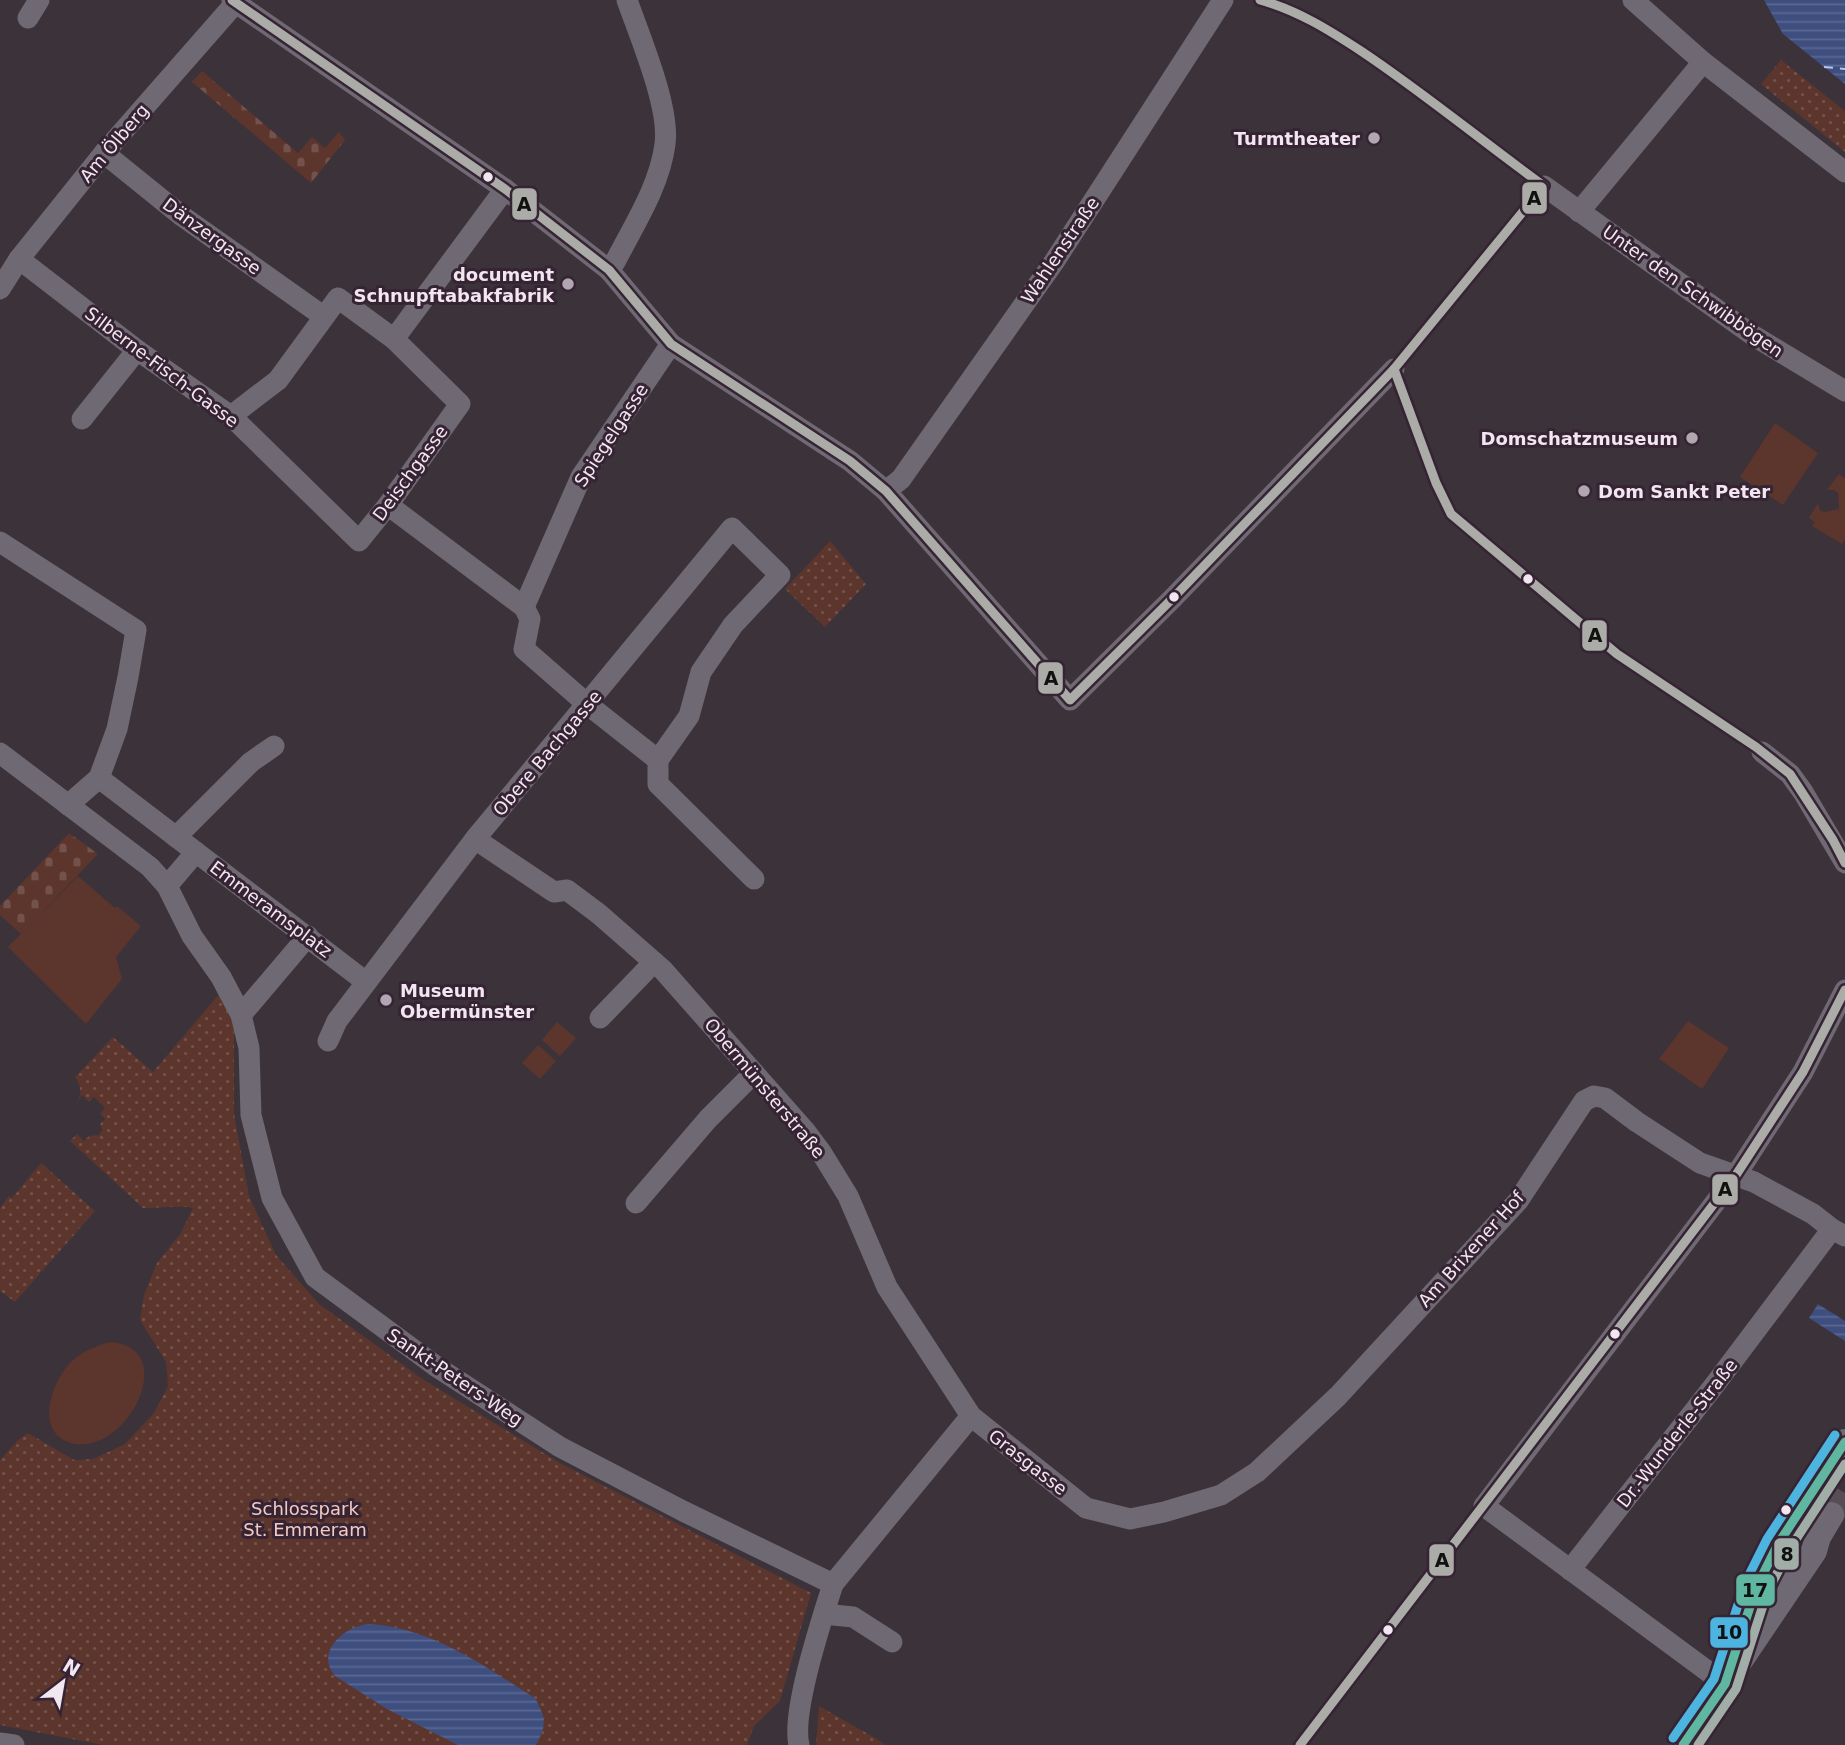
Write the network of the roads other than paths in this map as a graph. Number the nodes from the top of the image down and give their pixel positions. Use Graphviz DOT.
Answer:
graph roads {
  1 [pos="627,0"];
  2 [pos="1223,0"];
  3 [pos="1633,0"];
  4 [pos="235,1"];
  5 [pos="1703,62"];
  6 [pos="104,153"];
  7 [pos="1845,172"];
  8 [pos="1544,186"];
  9 [pos="505,189"];
  10 [pos="1579,212"];
  11 [pos="19,260"];
  12 [pos="609,270"];
  13 [pos="0,289"];
  14 [pos="323,316"];
  15 [pos="394,339"];
  16 [pos="671,344"];
  17 [pos="137,350"];
  18 [pos="1394,369"];
  19 [pos="1845,391"];
  20 [pos="231,416"];
  21 [pos="82,419"];
  22 [pos="886,491"];
  23 [pos="388,505"];
  24 [pos="359,541"];
  25 [pos="0,542"];
  26 [pos="524,607"];
  27 [pos="587,704"];
  28 [pos="274,746"];
  29 [pos="1762,752"];
  30 [pos="0,753"];
  31 [pos="658,760"];
  32 [pos="99,778"];
  33 [pos="68,805"];
  34 [pos="176,837"];
  35 [pos="475,839"];
  36 [pos="196,852"];
  37 [pos="1845,863"];
  38 [pos="754,878"];
  39 [pos="167,886"];
  40 [pos="309,936"];
  41 [pos="654,962"];
  42 [pos="366,982"];
  43 [pos="1845,990"];
  44 [pos="241,1016"];
  45 [pos="600,1018"];
  46 [pos="328,1041"];
  47 [pos="754,1073"];
  48 [pos="1736,1175"];
  49 [pos="636,1203"];
  50 [pos="1839,1233"];
  51 [pos="971,1416"];
  52 [pos="1845,1442"];
  53 [pos="1086,1508"];
  54 [pos="1795,1516"];
  55 [pos="1827,1533"];
  56 [pos="1570,1570"];
  57 [pos="833,1584"];
  58 [pos="824,1614"];
  59 [pos="892,1642"];
  60 [pos="1724,1684"];
  61 [pos="0,1742"];
  62 [pos="14,1745"];
  63 [pos="799,1745"];
  64 [pos="1684,1745"];
  1 -- 12 [label="street"];
  2 -- 22 [label="street, Wahlenstraße"];
  3 -- 5 [label="street"];
  4 -- 6 [label="street, Am Ölberg"];
  4 -- 9 [label="street"];
  5 -- 7 [label="street"];
  5 -- 10 [label="street"];
  6 -- 11 [label="street, Am Ölberg"];
  6 -- 14 [label="street, Dänzergasse"];
  8 -- 10 [label="street, Unter den Schwibbögen"];
  9 -- 12 [label="street"];
  9 -- 15 [label="street"];
  10 -- 19 [label="street, Unter den Schwibbögen"];
  11 -- 13 [label="street, Am Ölberg"];
  11 -- 17 [label="street, Silberne-Fisch-Gasse"];
  12 -- 16 [label="street"];
  14 -- 15 [label="street"];
  14 -- 20 [label="street"];
  15 -- 23 [label="street, Deischgasse"];
  16 -- 22 [label="street"];
  16 -- 26 [label="street, Spiegelgasse"];
  17 -- 20 [label="street, Silberne-Fisch-Gasse"];
  17 -- 21 [label="street"];
  18 -- 22 [label="street"];
  20 -- 24 [label="street, Silberne-Fisch-Gasse"];
  23 -- 24 [label="street, Deischgasse"];
  23 -- 26 [label="street"];
  25 -- 32 [label="street"];
  26 -- 27 [label="street"];
  27 -- 31 [label="street"];
  27 -- 31 [label="street, Obere Bachgasse"];
  27 -- 35 [label="street, Obere Bachgasse"];
  28 -- 34 [label="street"];
  29 -- 37 [label="street"];
  30 -- 33 [label="street, Sankt-Peters-Weg"];
  31 -- 38 [label="street"];
  32 -- 33 [label="street"];
  32 -- 34 [label="street, Emmeramsplatz"];
  33 -- 39 [label="street, Sankt-Peters-Weg"];
  34 -- 36 [label="street, Emmeramsplatz"];
  35 -- 41 [label="street, Obermünsterstraße"];
  35 -- 42 [label="street, Obere Bachgasse"];
  36 -- 39 [label="street"];
  36 -- 40 [label="street, Emmeramsplatz"];
  39 -- 44 [label="street, Sankt-Peters-Weg"];
  40 -- 42 [label="street, Emmeramsplatz"];
  40 -- 44 [label="street"];
  41 -- 45 [label="street"];
  41 -- 47 [label="street, Obermünsterstraße"];
  42 -- 46 [label="street, Obere Bachgasse"];
  43 -- 48 [label="street"];
  44 -- 57 [label="street, Sankt-Peters-Weg"];
  47 -- 49 [label="street"];
  47 -- 51 [label="street, Obermünsterstraße"];
  48 -- 50 [label="street"];
  48 -- 53 [label="street, Am Brixener Hof"];
  48 -- 56 [label="street"];
  50 -- 56 [label="street, Dr.-Wunderle-Straße"];
  51 -- 53 [label="street, Grasgasse"];
  51 -- 57 [label="street"];
  52 -- 54 [label="street"];
  54 -- 55 [label="street"];
  54 -- 60 [label="street"];
  55 -- 60 [label="street"];
  56 -- 60 [label="street"];
  57 -- 58 [label="street"];
  58 -- 59 [label="street"];
  58 -- 63 [label="street"];
  60 -- 64 [label="street"];
  61 -- 62 [label="street"];
}
